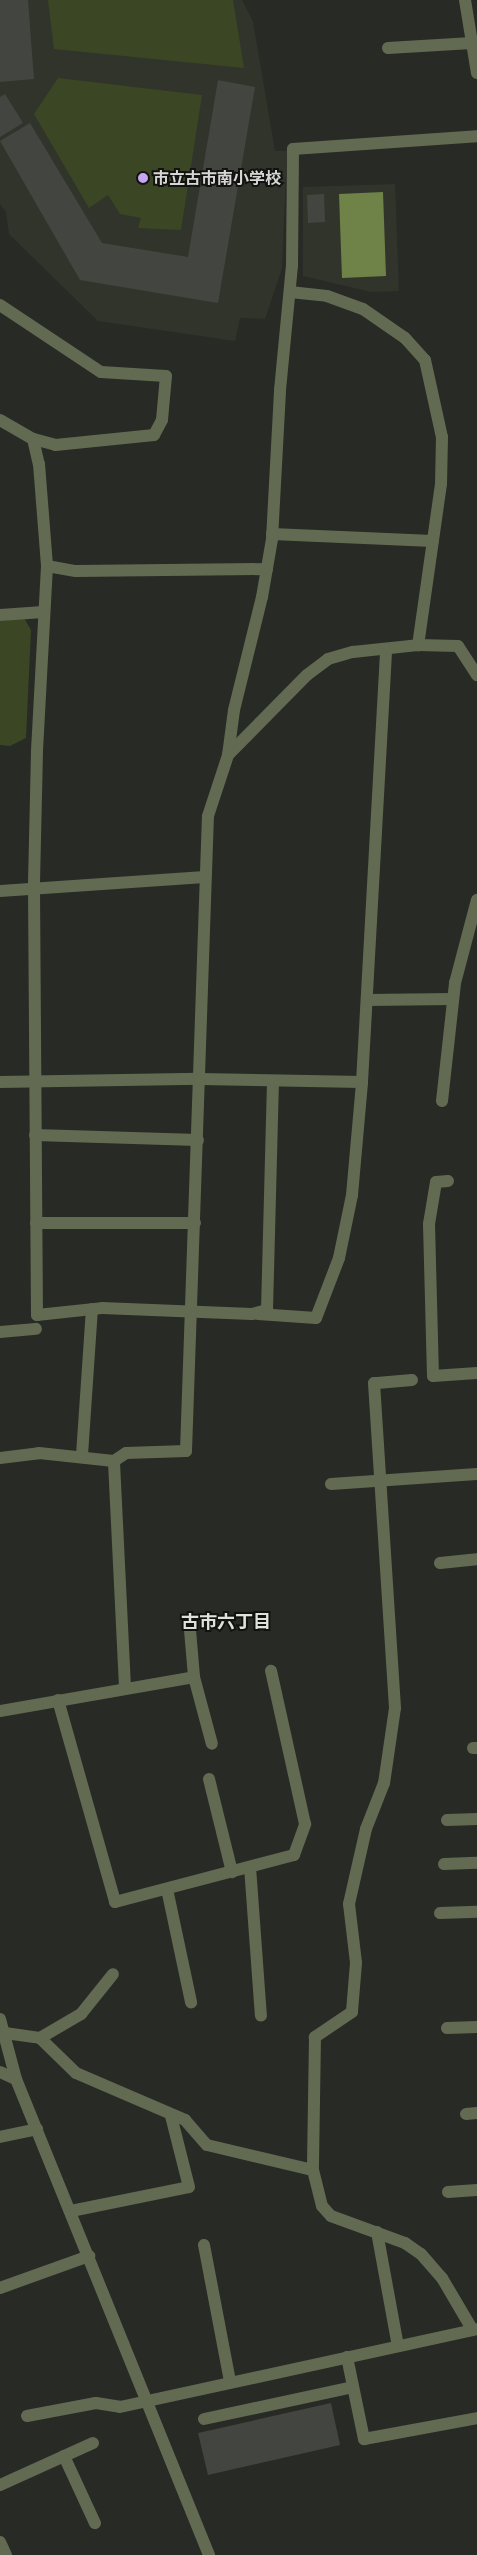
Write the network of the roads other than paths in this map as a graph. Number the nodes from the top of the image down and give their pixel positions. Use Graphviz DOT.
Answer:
graph roads {
  1 [pos="465,0"];
  2 [pos="472,44"];
  3 [pos="388,48"];
  4 [pos="477,73"];
  5 [pos="477,136"];
  6 [pos="290,292"];
  7 [pos="0,305"];
  8 [pos="0,420"];
  9 [pos="33,440"];
  10 [pos="272,534"];
  11 [pos="433,541"];
  12 [pos="47,566"];
  13 [pos="267,569"];
  14 [pos="43,612"];
  15 [pos="0,615"];
  16 [pos="418,645"];
  17 [pos="386,648"];
  18 [pos="477,675"];
  19 [pos="228,755"];
  20 [pos="205,877"];
  21 [pos="34,888"];
  22 [pos="0,891"];
  23 [pos="477,900"];
  24 [pos="453,999"];
  25 [pos="367,1000"];
  26 [pos="200,1079"];
  27 [pos="273,1081"];
  28 [pos="0,1082"];
  29 [pos="35,1082"];
  30 [pos="362,1082"];
  31 [pos="442,1101"];
  32 [pos="36,1135"];
  33 [pos="198,1140"];
  34 [pos="448,1181"];
  35 [pos="36,1223"];
  36 [pos="195,1224"];
  37 [pos="92,1310"];
  38 [pos="192,1311"];
  39 [pos="252,1314"];
  40 [pos="36,1329"];
  41 [pos="0,1332"];
  42 [pos="477,1373"];
  43 [pos="412,1380"];
  44 [pos="82,1456"];
  45 [pos="0,1458"];
  46 [pos="114,1461"];
  47 [pos="477,1474"];
  48 [pos="380,1482"];
  49 [pos="331,1484"];
  50 [pos="477,1560"];
  51 [pos="440,1563"];
  52 [pos="190,1630"];
  53 [pos="271,1671"];
  54 [pos="194,1677"];
  55 [pos="125,1687"];
  56 [pos="58,1700"];
  57 [pos="0,1711"];
  58 [pos="212,1744"];
  59 [pos="209,1778"];
  60 [pos="477,1819"];
  61 [pos="447,1820"];
  62 [pos="477,1862"];
  63 [pos="444,1864"];
  64 [pos="250,1867"];
  65 [pos="232,1872"];
  66 [pos="167,1888"];
  67 [pos="477,1912"];
  68 [pos="440,1913"];
  69 [pos="113,1974"];
  70 [pos="191,2002"];
  71 [pos="260,2016"];
  72 [pos="0,2019"];
  73 [pos="477,2027"];
  74 [pos="447,2028"];
  75 [pos="5,2032"];
  76 [pos="40,2038"];
  77 [pos="0,2072"];
  78 [pos="16,2079"];
  79 [pos="170,2116"];
  80 [pos="37,2129"];
  81 [pos="0,2136"];
  82 [pos="313,2170"];
  83 [pos="477,2190"];
  84 [pos="448,2192"];
  85 [pos="71,2211"];
  86 [pos="377,2232"];
  87 [pos="204,2245"];
  88 [pos="89,2256"];
  89 [pos="0,2288"];
  90 [pos="474,2329"];
  91 [pos="398,2346"];
  92 [pos="347,2358"];
  93 [pos="230,2381"];
  94 [pos="354,2387"];
  95 [pos="146,2401"];
  96 [pos="27,2416"];
  97 [pos="477,2418"];
  98 [pos="204,2420"];
  99 [pos="93,2443"];
  100 [pos="64,2456"];
  101 [pos="0,2485"];
  102 [pos="95,2524"];
  103 [pos="0,2542"];
  104 [pos="6,2555"];
  105 [pos="208,2555"];
  1 -- 2 [label="street"];
  2 -- 3 [label="street"];
  2 -- 4 [label="street"];
  5 -- 6 [label="street"];
  6 -- 10 [label="street"];
  6 -- 11 [label="street"];
  7 -- 9 [label="street"];
  8 -- 9 [label="street"];
  9 -- 12 [label="street"];
  10 -- 11 [label="street"];
  10 -- 13 [label="street"];
  11 -- 16 [label="street"];
  12 -- 13 [label="street"];
  12 -- 14 [label="street"];
  13 -- 19 [label="street"];
  14 -- 15 [label="street"];
  14 -- 21 [label="street"];
  16 -- 17 [label="street"];
  16 -- 18 [label="street"];
  17 -- 19 [label="street"];
  17 -- 25 [label="street"];
  19 -- 20 [label="street"];
  20 -- 21 [label="street"];
  20 -- 26 [label="street"];
  21 -- 22 [label="street"];
  21 -- 29 [label="street"];
  23 -- 24 [label="street"];
  24 -- 25 [label="street"];
  24 -- 31 [label="street"];
  25 -- 30 [label="street"];
  26 -- 27 [label="street"];
  26 -- 29 [label="street"];
  26 -- 33 [label="street"];
  27 -- 30 [label="street"];
  27 -- 39 [label="street"];
  28 -- 29 [label="street"];
  29 -- 32 [label="street"];
  30 -- 39 [label="street"];
  32 -- 33 [label="street"];
  32 -- 35 [label="street"];
  33 -- 36 [label="street"];
  34 -- 42 [label="street"];
  35 -- 36 [label="street"];
  35 -- 37 [label="street"];
  36 -- 38 [label="street"];
  37 -- 38 [label="street"];
  37 -- 44 [label="street"];
  38 -- 39 [label="street"];
  38 -- 46 [label="street"];
  40 -- 41 [label="street"];
  43 -- 48 [label="street"];
  44 -- 45 [label="street"];
  44 -- 46 [label="street"];
  46 -- 55 [label="street"];
  47 -- 48 [label="street"];
  48 -- 49 [label="street"];
  48 -- 82 [label="street"];
  50 -- 51 [label="street"];
  52 -- 54 [label="street"];
  53 -- 64 [label="street"];
  54 -- 55 [label="street"];
  54 -- 58 [label="street"];
  55 -- 56 [label="street"];
  56 -- 57 [label="street"];
  56 -- 66 [label="street"];
  59 -- 65 [label="street"];
  60 -- 61 [label="street"];
  62 -- 63 [label="street"];
  64 -- 65 [label="street"];
  64 -- 71 [label="street"];
  65 -- 66 [label="street"];
  66 -- 70 [label="street"];
  67 -- 68 [label="street"];
  69 -- 76 [label="street"];
  72 -- 75 [label="street"];
  73 -- 74 [label="street"];
  75 -- 76 [label="street"];
  75 -- 78 [label="street"];
  76 -- 79 [label="street"];
  77 -- 78 [label="street"];
  78 -- 80 [label="street"];
  79 -- 82 [label="street"];
  79 -- 85 [label="street"];
  80 -- 81 [label="street"];
  80 -- 85 [label="street"];
  82 -- 86 [label="street"];
  83 -- 84 [label="street"];
  85 -- 88 [label="street"];
  86 -- 90 [label="street"];
  86 -- 91 [label="street"];
  87 -- 93 [label="street"];
  88 -- 89 [label="street"];
  88 -- 95 [label="street"];
  90 -- 91 [label="street"];
  91 -- 92 [label="street"];
  92 -- 93 [label="street"];
  92 -- 94 [label="street"];
  93 -- 95 [label="street"];
  94 -- 97 [label="street"];
  94 -- 98 [label="street"];
  95 -- 96 [label="street"];
  95 -- 105 [label="street"];
  99 -- 100 [label="street"];
  100 -- 101 [label="street"];
  100 -- 102 [label="street"];
  103 -- 104 [label="street"];
}
